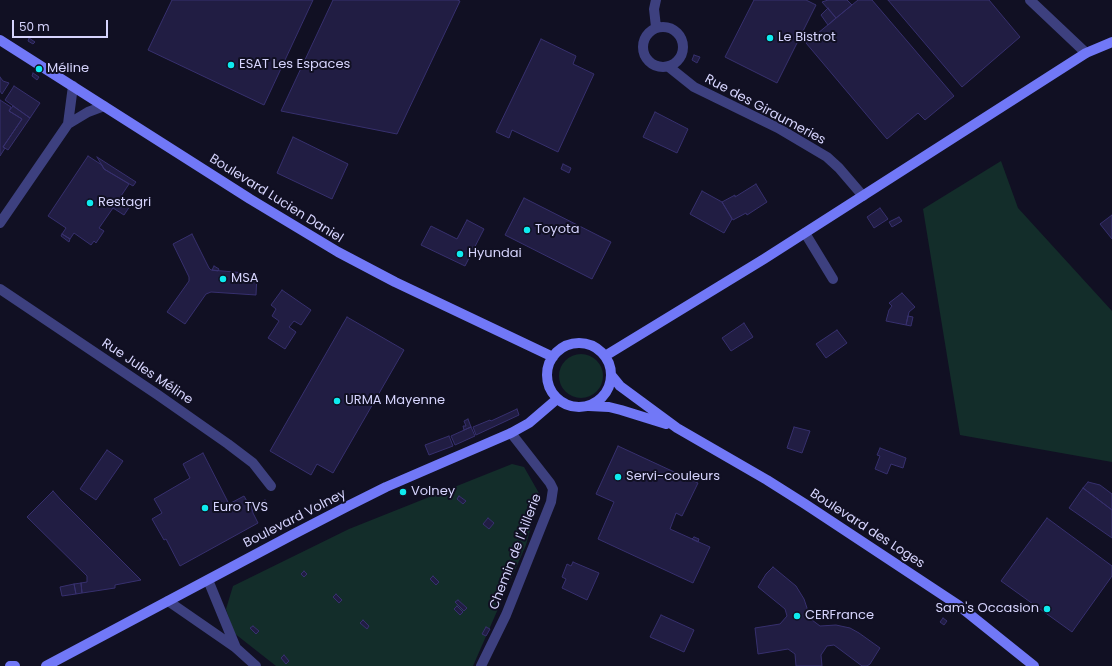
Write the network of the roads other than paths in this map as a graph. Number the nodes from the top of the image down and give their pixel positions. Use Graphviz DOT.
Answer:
graph roads {
  1 [pos="656,0"];
  2 [pos="1030,0"];
  3 [pos="656,27"];
  4 [pos="0,40"];
  5 [pos="1112,42"];
  6 [pos="1086,53"];
  7 [pos="669,67"];
  8 [pos="73,86"];
  9 [pos="104,106"];
  10 [pos="68,124"];
  11 [pos="863,196"];
  12 [pos="0,223"];
  13 [pos="805,233"];
  14 [pos="833,279"];
  15 [pos="0,289"];
  16 [pos="605,356"];
  17 [pos="553,357"];
  18 [pos="611,375"];
  19 [pos="557,399"];
  20 [pos="588,406"];
  21 [pos="677,428"];
  22 [pos="511,433"];
  23 [pos="271,486"];
  24 [pos="208,580"];
  25 [pos="168,601"];
  26 [pos="236,648"];
  27 [pos="10,666"];
  28 [pos="15,666"];
  29 [pos="46,666"];
  30 [pos="256,666"];
  31 [pos="481,666"];
  32 [pos="1034,666"];
  1 -- 3 [label="street"];
  2 -- 6 [label="street"];
  3 -- 7 [label="street, Rue des Giraumeries"];
  3 -- 7 [label="street"];
  4 -- 8 [label="main road, Boulevard Lucien Daniel"];
  5 -- 6 [label="main road"];
  6 -- 11 [label="main road"];
  7 -- 11 [label="street, Rue des Giraumeries"];
  8 -- 9 [label="main road, Boulevard Lucien Daniel"];
  8 -- 10 [label="street"];
  9 -- 10 [label="street"];
  9 -- 17 [label="main road, Boulevard Lucien Daniel"];
  10 -- 12 [label="street"];
  11 -- 13 [label="main road"];
  13 -- 14 [label="street"];
  13 -- 16 [label="main road"];
  15 -- 23 [label="street, Rue Jules Méline"];
  16 -- 17 [label="main road"];
  16 -- 18 [label="main road"];
  17 -- 19 [label="main road"];
  18 -- 20 [label="main road"];
  18 -- 21 [label="main road, Boulevard des Loges"];
  19 -- 20 [label="main road"];
  19 -- 22 [label="main road, Boulevard Volney"];
  20 -- 21 [label="main road, Boulevard des Loges"];
  21 -- 32 [label="main road, Boulevard des Loges"];
  22 -- 24 [label="main road, Boulevard Volney"];
  22 -- 31 [label="street, Chemin de l'Aillerie"];
  24 -- 25 [label="main road, Boulevard Volney"];
  24 -- 26 [label="street"];
  25 -- 26 [label="street"];
  25 -- 29 [label="main road, Boulevard Volney"];
  26 -- 30 [label="street"];
  27 -- 28 [label="main road"];
}
